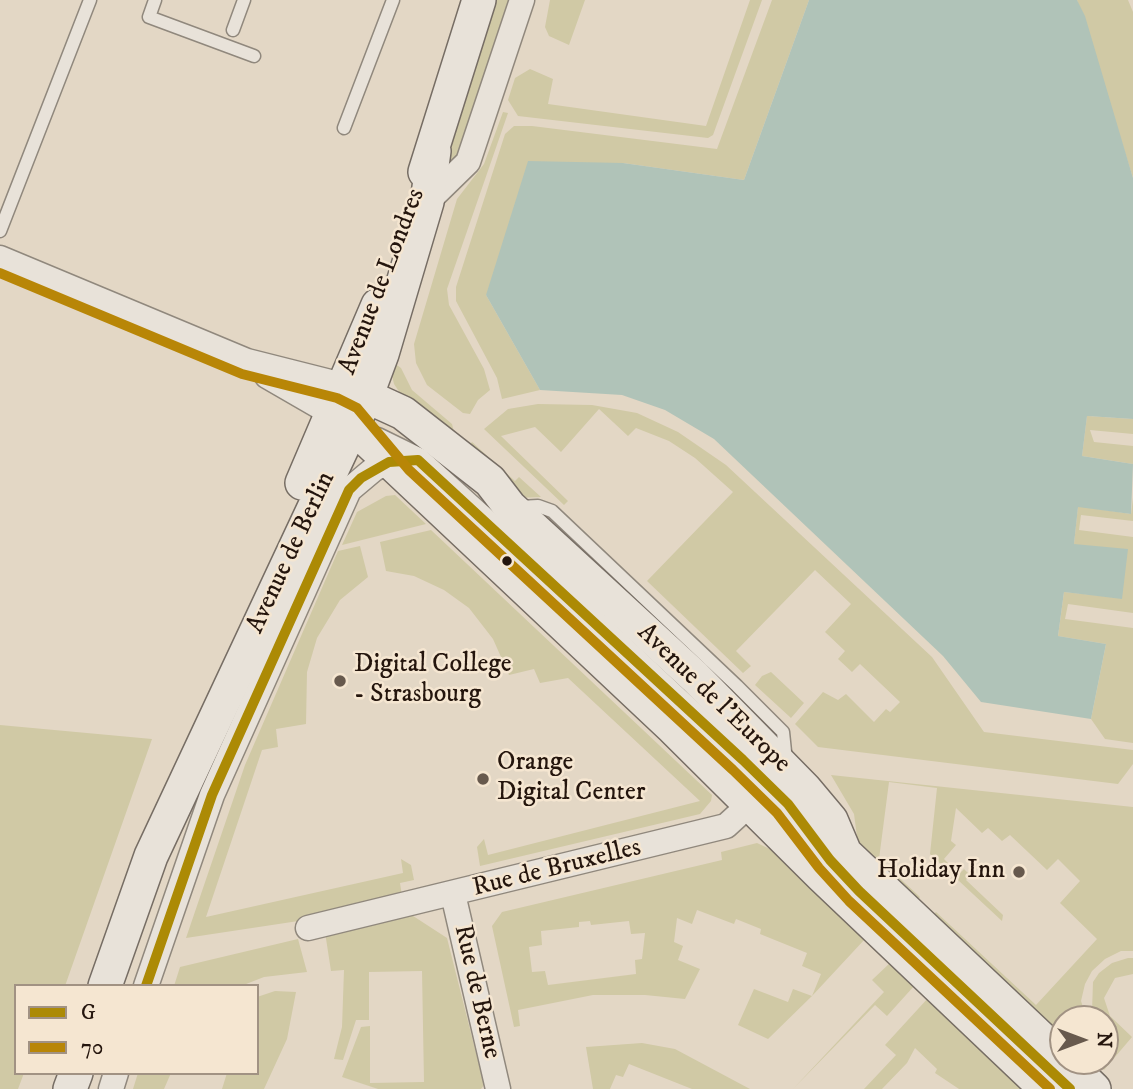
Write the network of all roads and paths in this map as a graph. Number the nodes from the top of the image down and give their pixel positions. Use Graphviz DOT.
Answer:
graph roads {
  1 [pos="90,0"];
  2 [pos="155,0"];
  3 [pos="244,0"];
  4 [pos="393,0"];
  5 [pos="479,0"];
  6 [pos="522,0"];
  7 [pos="233,30"];
  8 [pos="254,56"];
  9 [pos="344,128"];
  10 [pos="434,151"];
  11 [pos="427,202"];
  12 [pos="0,232"];
  13 [pos="0,258"];
  14 [pos="348,405"];
  15 [pos="403,461"];
  16 [pos="768,787"];
  17 [pos="453,894"];
  18 [pos="308,928"];
  19 [pos="107,984"];
  20 [pos="147,984"];
  21 [pos="1049,1046"];
  22 [pos="1080,1075"];
  23 [pos="498,1089"];
  24 [pos="1046,1089"];
  25 [pos="1070,1089"];
  26 [pos="1094,1089"];
  1 -- 12 [label="lane"];
  2 -- 8 [label="lane"];
  3 -- 7 [label="lane"];
  4 -- 9 [label="lane"];
  5 -- 10 [label="street, Avenue de Londres"];
  6 -- 11 [label="street, Avenue de Londres"];
  10 -- 11 [label="street, Avenue de Londres"];
  10 -- 14 [label="street, Avenue de Londres"];
  11 -- 14 [label="street, Avenue de Londres"];
  13 -- 14 [label="street"];
  14 -- 15 [label="street, Avenue de l'Europe"];
  14 -- 16 [label="street, Avenue de l'Europe"];
  14 -- 19 [label="street, Avenue de Berlin"];
  15 -- 16 [label="street, Avenue de l'Europe"];
  15 -- 16 [label="street, Avenue de l'Europe"];
  15 -- 20 [label="street"];
  16 -- 17 [label="street, Rue de Bruxelles"];
  16 -- 21 [label="street, Avenue de l'Europe"];
  16 -- 24 [label="street, Avenue de l'Europe"];
  16 -- 25 [label="street, Avenue de l'Europe"];
  17 -- 18 [label="street, Rue de Bruxelles"];
  17 -- 23 [label="street, Rue de Berne"];
  22 -- 26 [label="street, Avenue de l'Europe"];
}
